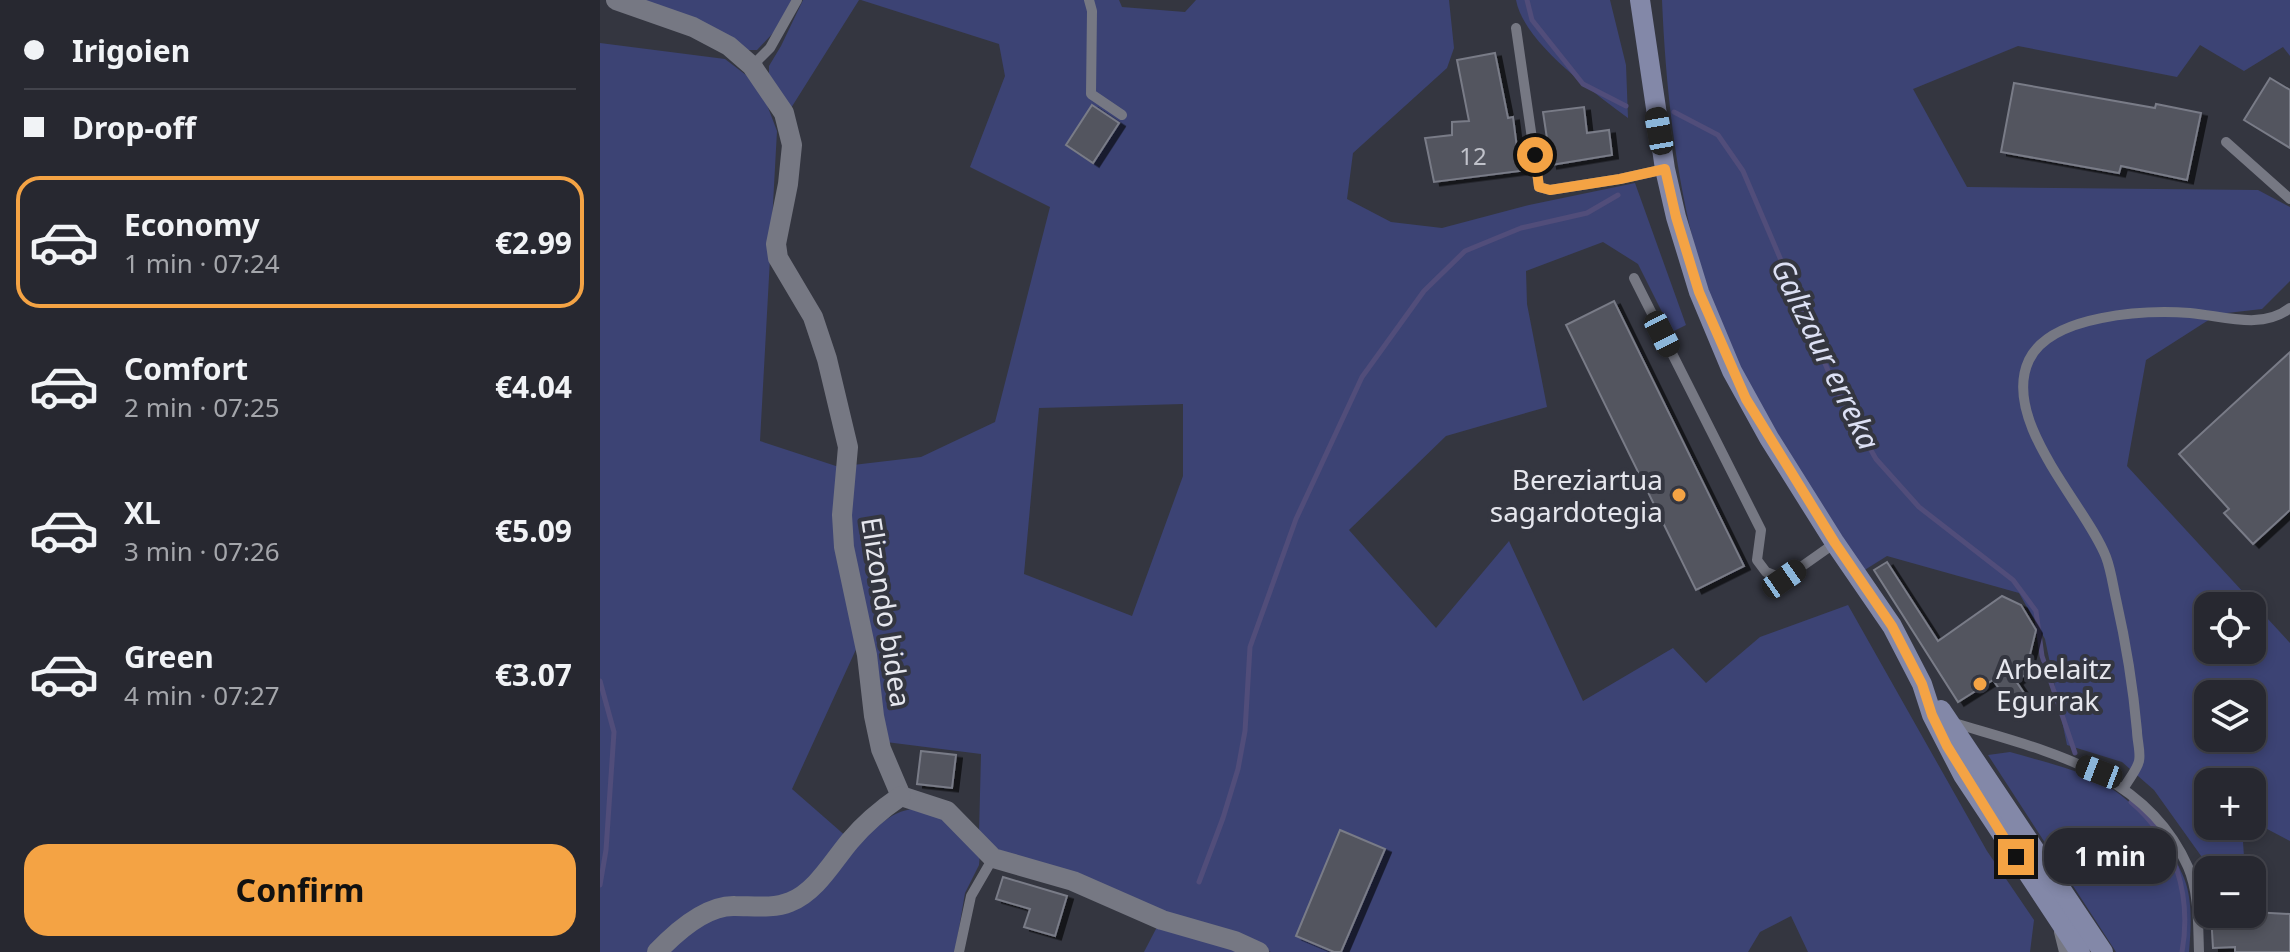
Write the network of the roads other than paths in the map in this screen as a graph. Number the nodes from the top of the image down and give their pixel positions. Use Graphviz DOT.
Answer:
graph roads {
  1 [pos="616,0"];
  2 [pos="797,0"];
  3 [pos="1089,0"];
  4 [pos="1640,0"];
  5 [pos="1516,28"];
  6 [pos="752,66"];
  7 [pos="1122,115"];
  8 [pos="2226,142"];
  9 [pos="1665,169"];
  10 [pos="2290,199"];
  11 [pos="1634,278"];
  12 [pos="2290,308"];
  13 [pos="1835,543"];
  14 [pos="1922,684"];
  15 [pos="1949,721"];
  16 [pos="1994,788"];
  17 [pos="2124,788"];
  18 [pos="901,796"];
  19 [pos="993,858"];
  20 [pos="2047,904"];
  21 [pos="657,952"];
  22 [pos="959,952"];
  23 [pos="1259,952"];
  24 [pos="2064,952"];
  25 [pos="2080,952"];
  26 [pos="2093,952"];
  27 [pos="2103,952"];
  28 [pos="2199,952"];
  1 -- 6 [label="street, Elizondo bidea"];
  2 -- 6 [label="lane"];
  3 -- 7 [label="lane"];
  4 -- 9 [label="main road"];
  5 -- 9 [label="lane"];
  6 -- 18 [label="street, Elizondo bidea"];
  8 -- 10 [label="lane"];
  9 -- 13 [label="main road"];
  11 -- 13 [label="lane"];
  12 -- 17 [label="lane"];
  13 -- 14 [label="main road"];
  14 -- 15 [label="main road"];
  14 -- 20 [label="main road"];
  15 -- 16 [label="main road"];
  15 -- 17 [label="lane"];
  16 -- 26 [label="main road"];
  16 -- 27 [label="main road"];
  17 -- 28 [label="lane"];
  18 -- 19 [label="street"];
  18 -- 21 [label="street"];
  19 -- 22 [label="lane"];
  19 -- 23 [label="street"];
  20 -- 24 [label="lane"];
  20 -- 25 [label="main road"];
}
